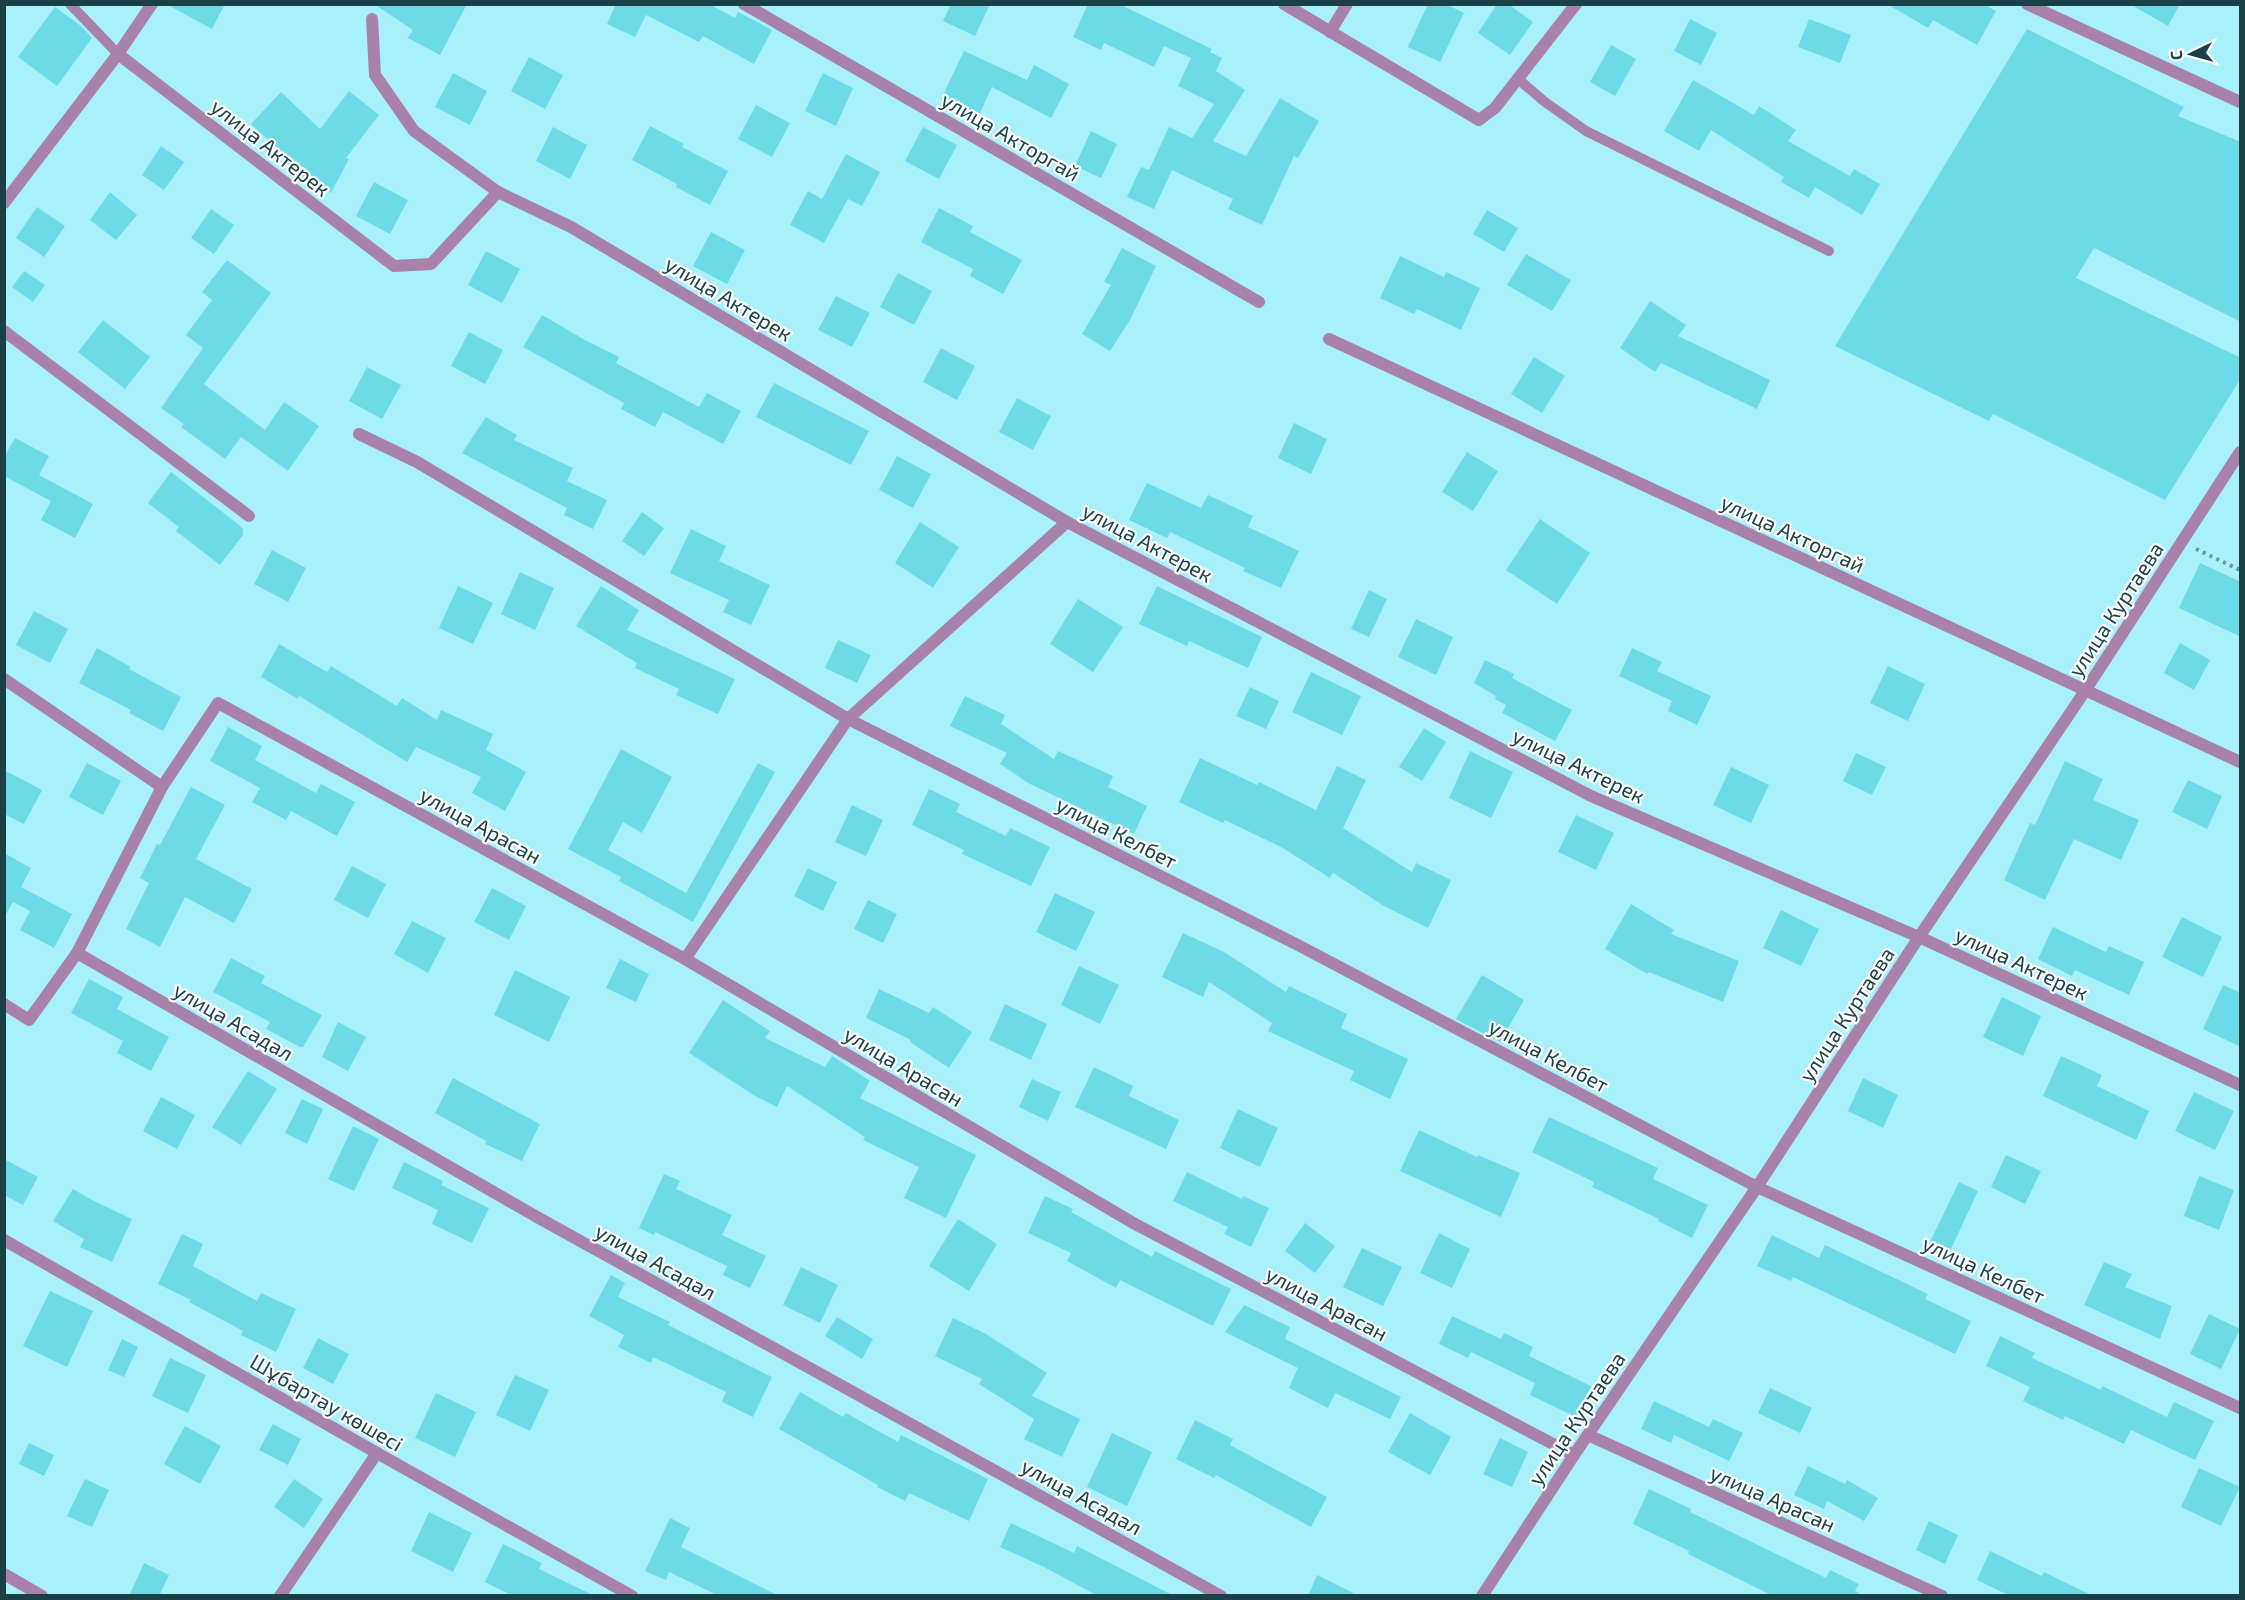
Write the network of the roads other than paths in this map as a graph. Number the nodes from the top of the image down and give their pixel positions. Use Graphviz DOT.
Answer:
graph roads {
  1 [pos="70,4"];
  2 [pos="152,4"];
  3 [pos="744,4"];
  4 [pos="1284,4"];
  5 [pos="1347,4"];
  6 [pos="1576,4"];
  7 [pos="2027,4"];
  8 [pos="372,19"];
  9 [pos="1330,32"];
  10 [pos="118,54"];
  11 [pos="1518,79"];
  12 [pos="2241,102"];
  13 [pos="498,192"];
  14 [pos="4,203"];
  15 [pos="1829,251"];
  16 [pos="1259,302"];
  17 [pos="4,331"];
  18 [pos="1329,339"];
  19 [pos="359,434"];
  20 [pos="2241,452"];
  21 [pos="249,516"];
  22 [pos="1067,522"];
  23 [pos="4,679"];
  24 [pos="2085,691"];
  25 [pos="848,719"];
  26 [pos="2241,762"];
  27 [pos="162,787"];
  28 [pos="1919,938"];
  29 [pos="78,953"];
  30 [pos="685,959"];
  31 [pos="4,1004"];
  32 [pos="2241,1084"];
  33 [pos="1757,1187"];
  34 [pos="4,1240"];
  35 [pos="2241,1408"];
  36 [pos="1588,1435"];
  37 [pos="377,1453"];
  38 [pos="1574,1455"];
  39 [pos="4,1574"];
  40 [pos="42,1596"];
  41 [pos="279,1596"];
  42 [pos="632,1596"];
  43 [pos="1221,1596"];
  44 [pos="1482,1596"];
  45 [pos="1942,1596"];
  1 -- 10 [label="lane"];
  2 -- 10 [label="street"];
  3 -- 16 [label="street, улица Акторгай"];
  4 -- 9 [label="street"];
  5 -- 9 [label="street"];
  6 -- 11 [label="street"];
  7 -- 12 [label="street"];
  8 -- 13 [label="street"];
  9 -- 11 [label="street"];
  10 -- 13 [label="street, улица Актерек"];
  10 -- 14 [label="street"];
  11 -- 15 [label="lane"];
  13 -- 22 [label="street, улица Актерек"];
  17 -- 21 [label="street"];
  18 -- 24 [label="street, улица Акторгай"];
  19 -- 25 [label="street, улица Келбет"];
  20 -- 24 [label="street, улица Куртаева"];
  22 -- 25 [label="street"];
  22 -- 28 [label="street, улица Актерек"];
  23 -- 27 [label="street"];
  24 -- 26 [label="street, улица Акторгай"];
  24 -- 28 [label="street, улица Куртаева"];
  25 -- 30 [label="street"];
  25 -- 33 [label="street, улица Келбет"];
  27 -- 29 [label="street"];
  27 -- 30 [label="street, улица Арасан"];
  28 -- 32 [label="street, улица Актерек"];
  28 -- 33 [label="street, улица Куртаева"];
  29 -- 31 [label="street"];
  29 -- 43 [label="street, улица Асадал"];
  30 -- 38 [label="street, улица Арасан"];
  33 -- 35 [label="street, улица Келбет"];
  33 -- 36 [label="street, улица Куртаева"];
  34 -- 37 [label="street, Шұбартау көшесі"];
  36 -- 38 [label="street, улица Куртаева"];
  36 -- 45 [label="street, улица Арасан"];
  37 -- 41 [label="street"];
  37 -- 42 [label="street, Шұбартау көшесі"];
  38 -- 44 [label="street, улица Куртаева"];
  39 -- 40 [label="street"];
}
